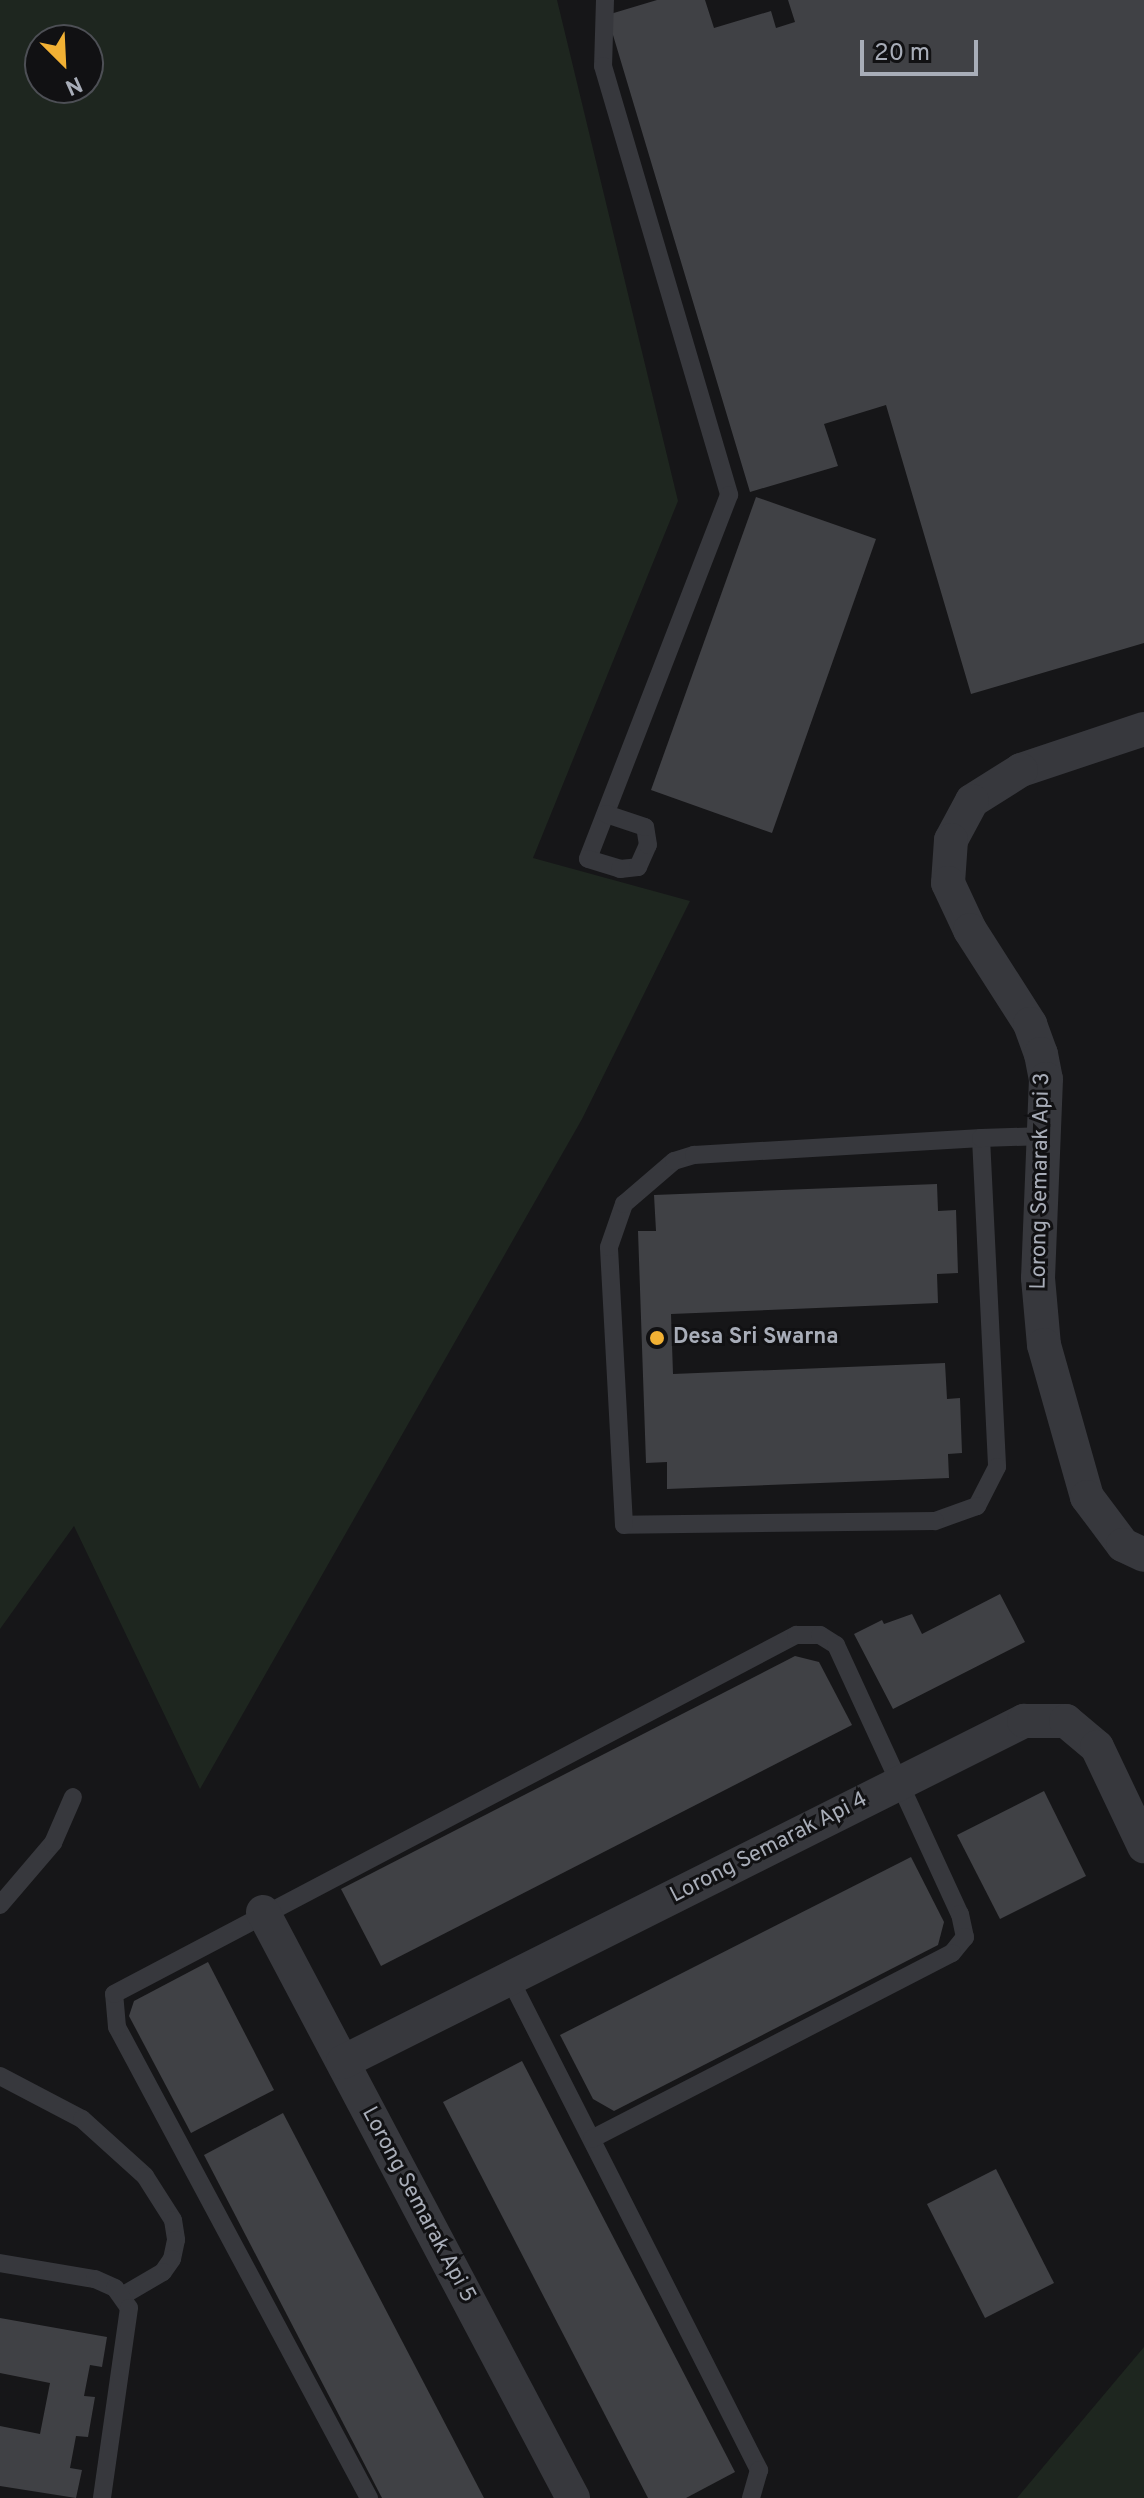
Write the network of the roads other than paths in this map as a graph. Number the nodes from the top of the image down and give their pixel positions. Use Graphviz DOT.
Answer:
graph roads {
  1 [pos="605,0"];
  2 [pos="1144,729"];
  3 [pos="606,814"];
  4 [pos="1044,1136"];
  5 [pos="981,1138"];
  6 [pos="1144,1555"];
  7 [pos="898,1783"];
  8 [pos="73,1797"];
  9 [pos="1144,1846"];
  10 [pos="0,1905"];
  11 [pos="263,1912"];
  12 [pos="510,1979"];
  13 [pos="343,2062"];
  14 [pos="0,2076"];
  15 [pos="592,2139"];
  16 [pos="0,2263"];
  17 [pos="122,2296"];
  18 [pos="102,2498"];
  19 [pos="369,2498"];
  20 [pos="573,2498"];
  21 [pos="751,2498"];
  1 -- 3 [label="lane"];
  2 -- 4 [label="street, Lorong Semarak Api 3"];
  4 -- 5 [label="lane"];
  4 -- 6 [label="street, Lorong Semarak Api 3"];
  5 -- 5 [label="lane"];
  7 -- 9 [label="street, Lorong Semarak Api 4"];
  7 -- 11 [label="lane"];
  7 -- 12 [label="street, Lorong Semarak Api 4"];
  7 -- 15 [label="lane"];
  8 -- 10 [label="lane"];
  11 -- 13 [label="street, Lorong Semarak Api 5"];
  11 -- 19 [label="lane"];
  12 -- 13 [label="street, Lorong Semarak Api 4"];
  12 -- 15 [label="lane"];
  13 -- 20 [label="street, Lorong Semarak Api 5"];
  14 -- 17 [label="lane"];
  15 -- 21 [label="lane"];
  16 -- 17 [label="lane"];
  17 -- 18 [label="lane"];
}
